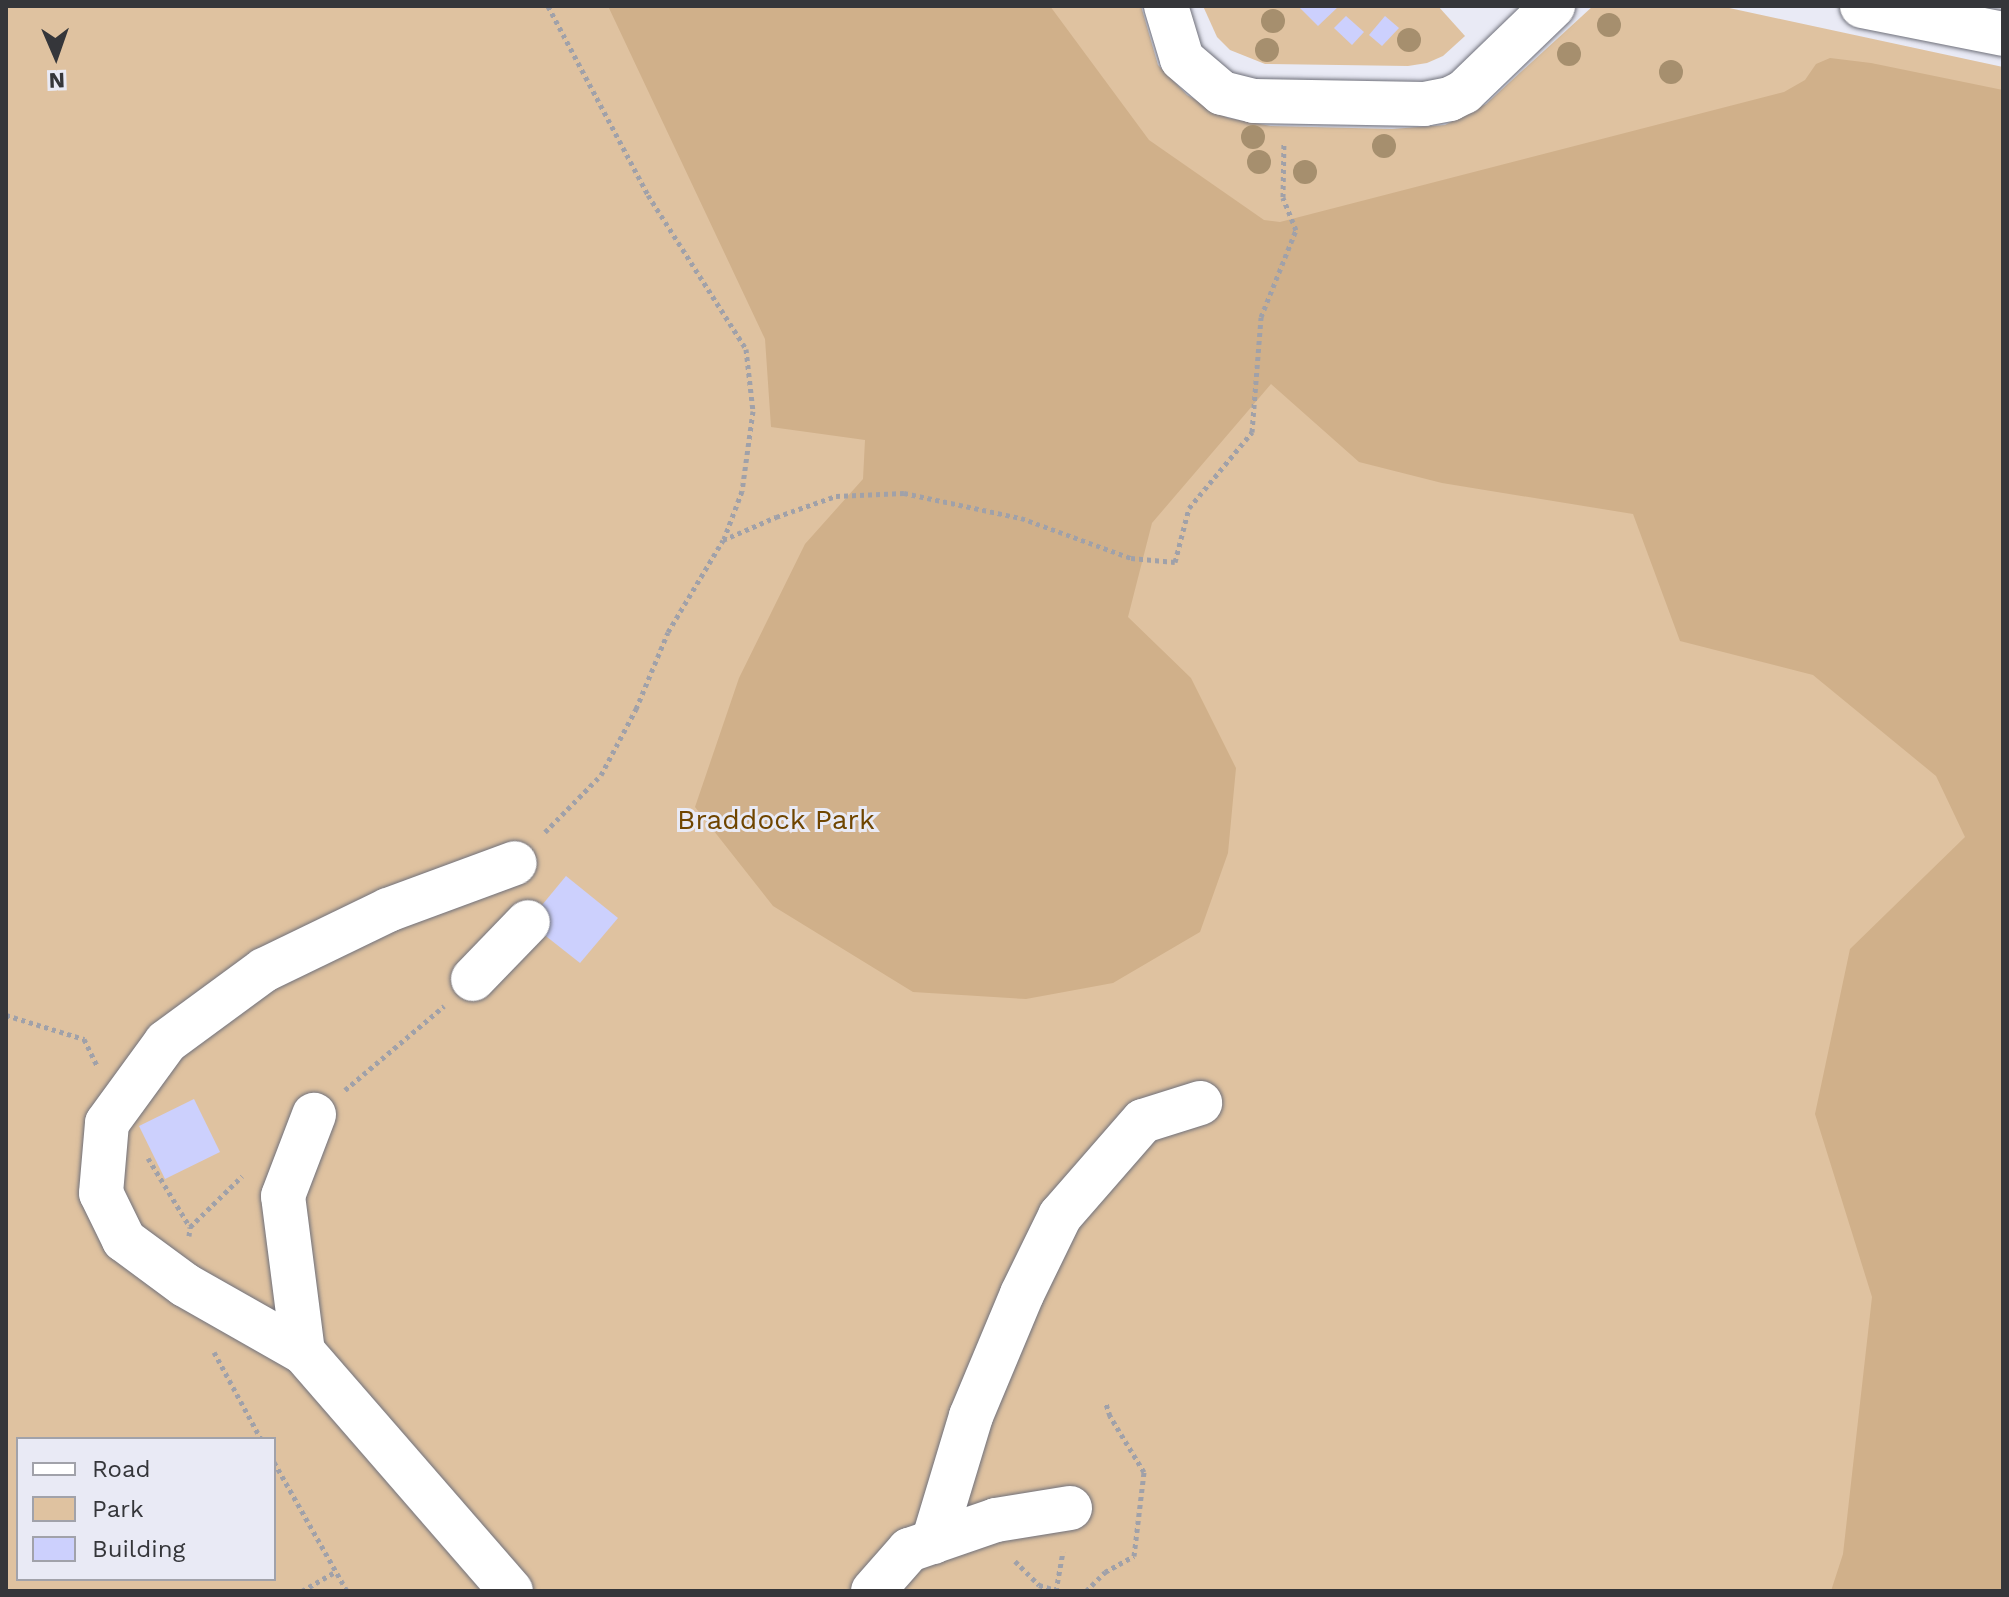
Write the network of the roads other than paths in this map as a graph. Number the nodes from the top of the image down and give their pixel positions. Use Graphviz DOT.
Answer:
graph roads {
  1 [pos="1166,6"];
  2 [pos="1553,6"];
  3 [pos="1862,6"];
  4 [pos="2003,34"];
  5 [pos="515,863"];
  6 [pos="528,922"];
  7 [pos="473,979"];
  8 [pos="1200,1103"];
  9 [pos="314,1115"];
  10 [pos="303,1352"];
  11 [pos="1070,1508"];
  12 [pos="933,1542"];
  13 [pos="511,1591"];
  14 [pos="873,1591"];
  1 -- 2 [label="lane"];
  3 -- 4 [label="lane"];
  5 -- 10 [label="lane"];
  6 -- 7 [label="lane"];
  8 -- 12 [label="lane"];
  9 -- 10 [label="lane"];
  10 -- 13 [label="lane"];
  11 -- 12 [label="lane"];
  12 -- 14 [label="lane"];
}
